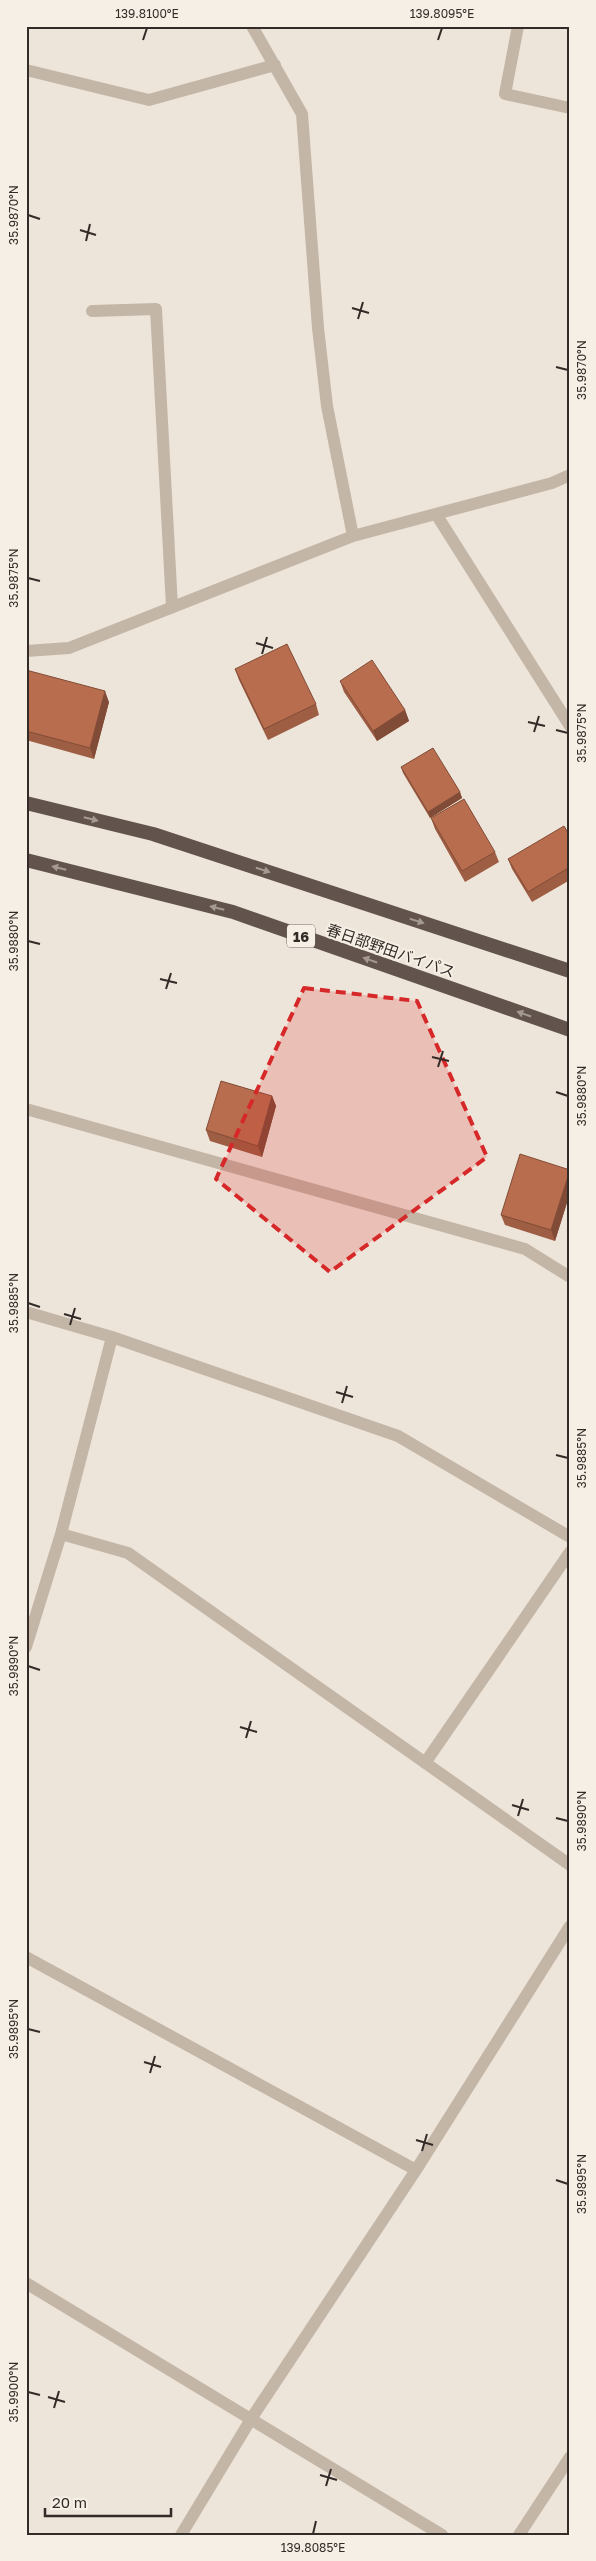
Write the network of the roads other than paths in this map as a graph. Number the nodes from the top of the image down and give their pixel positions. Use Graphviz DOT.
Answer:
graph roads {
  1 [pos="252,26"];
  2 [pos="518,26"];
  3 [pos="274,66"];
  4 [pos="26,70"];
  5 [pos="570,108"];
  6 [pos="92,311"];
  7 [pos="570,475"];
  8 [pos="436,514"];
  9 [pos="353,536"];
  10 [pos="172,607"];
  11 [pos="26,651"];
  12 [pos="570,726"];
  13 [pos="26,803"];
  14 [pos="26,860"];
  15 [pos="570,970"];
  16 [pos="570,1030"];
  17 [pos="26,1109"];
  18 [pos="570,1277"];
  19 [pos="26,1312"];
  20 [pos="112,1337"];
  21 [pos="61,1534"];
  22 [pos="570,1537"];
  23 [pos="570,1552"];
  24 [pos="26,1647"];
  25 [pos="425,1762"];
  26 [pos="570,1865"];
  27 [pos="570,1926"];
  28 [pos="26,1957"];
  29 [pos="416,2170"];
  30 [pos="26,2283"];
  31 [pos="251,2419"];
  32 [pos="570,2457"];
  33 [pos="180,2535"];
  34 [pos="442,2535"];
  35 [pos="519,2535"];
  1 -- 3 [label="street"];
  2 -- 5 [label="street"];
  3 -- 4 [label="street"];
  3 -- 9 [label="street"];
  6 -- 10 [label="street"];
  7 -- 8 [label="street"];
  8 -- 9 [label="street"];
  8 -- 12 [label="street"];
  9 -- 10 [label="street"];
  10 -- 11 [label="street"];
  13 -- 15 [label="highway, one-way"];
  16 -- 14 [label="highway, 春日部野田バイパス / 16, one-way"];
  17 -- 18 [label="street"];
  19 -- 20 [label="street"];
  20 -- 21 [label="street"];
  20 -- 22 [label="street"];
  21 -- 24 [label="street"];
  21 -- 25 [label="street"];
  23 -- 25 [label="street"];
  25 -- 26 [label="street"];
  27 -- 29 [label="street"];
  28 -- 29 [label="street"];
  29 -- 31 [label="street"];
  30 -- 31 [label="street"];
  31 -- 33 [label="street"];
  31 -- 34 [label="street"];
  32 -- 35 [label="street"];
}
